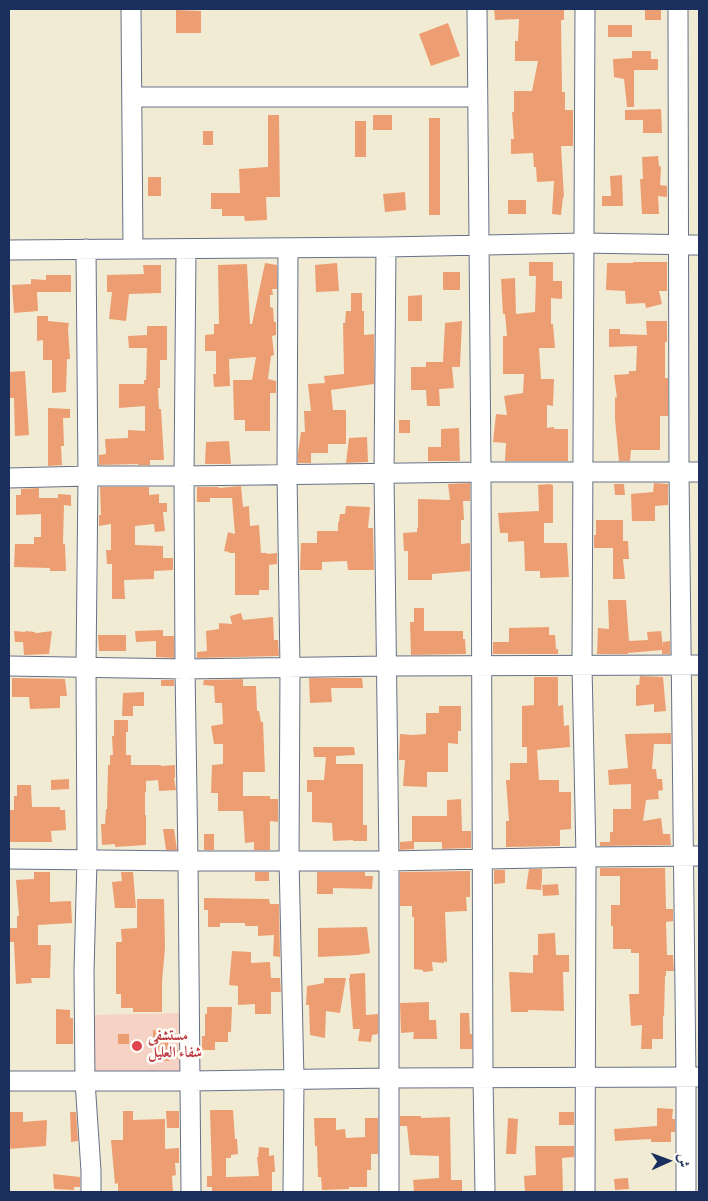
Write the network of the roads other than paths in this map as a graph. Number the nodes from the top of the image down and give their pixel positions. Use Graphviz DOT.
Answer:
graph roads {
  1 [pos="131,9"];
  2 [pos="477,9"];
  3 [pos="585,9"];
  4 [pos="678,9"];
  5 [pos="132,97"];
  6 [pos="477,97"];
  7 [pos="584,243"];
  8 [pos="679,245"];
  9 [pos="699,245"];
  10 [pos="479,246"];
  11 [pos="386,247"];
  12 [pos="288,248"];
  13 [pos="86,249"];
  14 [pos="133,249"];
  15 [pos="186,249"];
  16 [pos="9,250"];
  17 [pos="481,472"];
  18 [pos="583,472"];
  19 [pos="679,472"];
  20 [pos="699,472"];
  21 [pos="287,474"];
  22 [pos="384,474"];
  23 [pos="88,476"];
  24 [pos="184,476"];
  25 [pos="9,478"];
  26 [pos="690,665"];
  27 [pos="9,666"];
  28 [pos="386,666"];
  29 [pos="482,666"];
  30 [pos="582,666"];
  31 [pos="86,667"];
  32 [pos="290,668"];
  33 [pos="185,669"];
  34 [pos="691,856"];
  35 [pos="586,857"];
  36 [pos="9,859"];
  37 [pos="483,859"];
  38 [pos="87,860"];
  39 [pos="289,860"];
  40 [pos="188,861"];
  41 [pos="389,861"];
  42 [pos="585,1077"];
  43 [pos="693,1077"];
  44 [pos="388,1078"];
  45 [pos="483,1078"];
  46 [pos="294,1079"];
  47 [pos="9,1081"];
  48 [pos="85,1081"];
  49 [pos="191,1081"];
  50 [pos="91,1192"];
  51 [pos="192,1192"];
  52 [pos="293,1192"];
  53 [pos="389,1192"];
  54 [pos="485,1192"];
  55 [pos="585,1192"];
  56 [pos="686,1192"];
  1 -- 5 [label="street"];
  2 -- 6 [label="street"];
  3 -- 7 [label="street"];
  4 -- 8 [label="street"];
  5 -- 6 [label="street"];
  5 -- 14 [label="street"];
  6 -- 10 [label="street"];
  7 -- 8 [label="street"];
  7 -- 10 [label="street"];
  7 -- 18 [label="street"];
  8 -- 9 [label="street"];
  8 -- 19 [label="street"];
  10 -- 11 [label="street"];
  10 -- 17 [label="street"];
  11 -- 12 [label="street"];
  11 -- 22 [label="street"];
  12 -- 15 [label="street"];
  12 -- 21 [label="street"];
  13 -- 14 [label="street"];
  13 -- 16 [label="street"];
  13 -- 23 [label="street"];
  14 -- 15 [label="street"];
  15 -- 24 [label="street"];
  17 -- 18 [label="street"];
  17 -- 22 [label="street"];
  17 -- 29 [label="street"];
  18 -- 19 [label="street"];
  18 -- 30 [label="street"];
  19 -- 20 [label="street"];
  19 -- 26 [label="street"];
  21 -- 22 [label="street"];
  21 -- 24 [label="street"];
  21 -- 32 [label="street"];
  22 -- 28 [label="street"];
  23 -- 24 [label="street"];
  23 -- 25 [label="street"];
  23 -- 31 [label="street"];
  24 -- 33 [label="street"];
  26 -- 30 [label="street"];
  26 -- 34 [label="street"];
  27 -- 31 [label="street"];
  28 -- 29 [label="street"];
  28 -- 32 [label="street"];
  28 -- 41 [label="street"];
  29 -- 30 [label="street"];
  29 -- 37 [label="street"];
  30 -- 35 [label="street"];
  31 -- 33 [label="street"];
  31 -- 38 [label="street"];
  32 -- 33 [label="street"];
  32 -- 39 [label="street"];
  33 -- 40 [label="street"];
  34 -- 35 [label="street"];
  34 -- 43 [label="street"];
  35 -- 37 [label="street"];
  35 -- 42 [label="street"];
  36 -- 38 [label="street"];
  37 -- 41 [label="street"];
  37 -- 45 [label="street"];
  38 -- 40 [label="street"];
  38 -- 48 [label="street"];
  39 -- 40 [label="street"];
  39 -- 41 [label="street"];
  39 -- 46 [label="street"];
  40 -- 49 [label="street"];
  41 -- 44 [label="street"];
  42 -- 43 [label="street"];
  42 -- 45 [label="street"];
  42 -- 55 [label="street"];
  43 -- 56 [label="street"];
  44 -- 45 [label="street"];
  44 -- 46 [label="street"];
  44 -- 53 [label="street"];
  45 -- 54 [label="street"];
  46 -- 49 [label="street"];
  46 -- 52 [label="street"];
  47 -- 48 [label="street"];
  48 -- 49 [label="street"];
  48 -- 50 [label="street"];
  49 -- 51 [label="street"];
}
